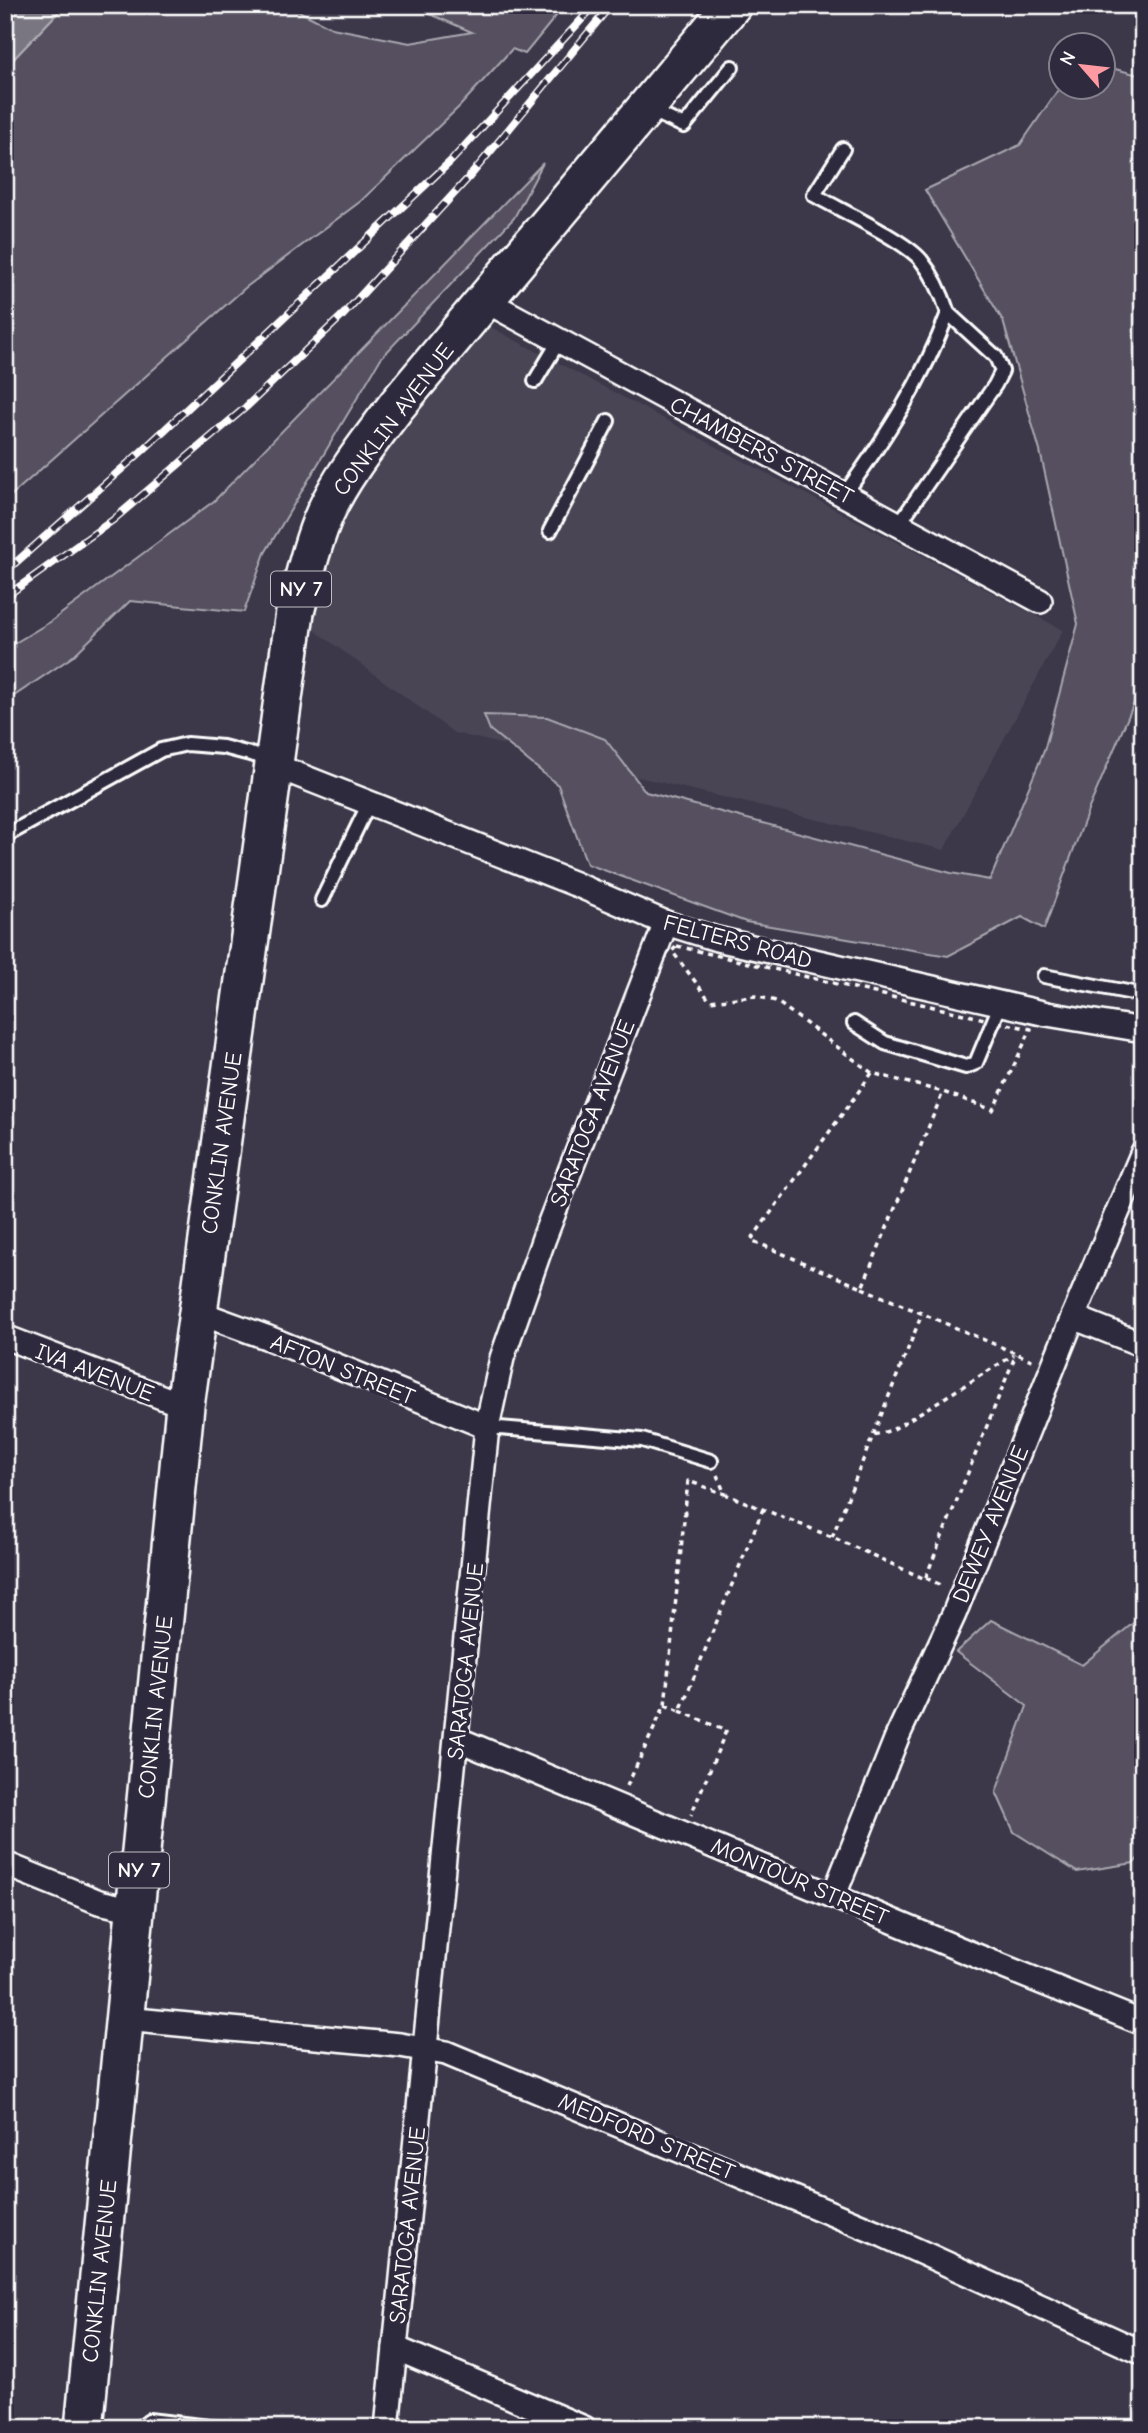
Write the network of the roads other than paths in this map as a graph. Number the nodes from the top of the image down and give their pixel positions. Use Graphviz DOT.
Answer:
graph roads {
  1 [pos="732,5"];
  2 [pos="732,67"];
  3 [pos="646,108"];
  4 [pos="843,149"];
  5 [pos="484,300"];
  6 [pos="948,313"];
  7 [pos="559,341"];
  8 [pos="535,381"];
  9 [pos="608,421"];
  10 [pos="844,495"];
  11 [pos="899,524"];
  12 [pos="550,531"];
  13 [pos="1041,601"];
  14 [pos="273,762"];
  15 [pos="369,803"];
  16 [pos="5,836"];
  17 [pos="322,900"];
  18 [pos="666,923"];
  19 [pos="1044,976"];
  20 [pos="1143,995"];
  21 [pos="1000,1003"];
  22 [pos="853,1023"];
  23 [pos="1143,1030"];
  24 [pos="1138,1148"];
  25 [pos="197,1312"];
  26 [pos="1073,1317"];
  27 [pos="5,1337"];
  28 [pos="1143,1345"];
  29 [pos="185,1406"];
  30 [pos="487,1427"];
  31 [pos="711,1461"];
  32 [pos="457,1739"];
  33 [pos="5,1864"];
  34 [pos="834,1895"];
  35 [pos="135,1910"];
  36 [pos="125,2019"];
  37 [pos="1143,2023"];
  38 [pos="425,2048"];
  39 [pos="395,2348"];
  40 [pos="1143,2353"];
  41 [pos="85,2428"];
  42 [pos="139,2428"];
  43 [pos="218,2428"];
  44 [pos="387,2428"];
  45 [pos="584,2428"];
  1 -- 3 [label="main road, CONKLIN AVENUE / NY 7"];
  2 -- 3 [label="lane"];
  3 -- 5 [label="main road, CONKLIN AVENUE / NY 7"];
  4 -- 6 [label="lane"];
  5 -- 7 [label="street, CHAMBERS STREET"];
  5 -- 14 [label="main road, CONKLIN AVENUE / NY 7"];
  6 -- 10 [label="lane"];
  6 -- 11 [label="lane"];
  7 -- 8 [label="lane"];
  7 -- 10 [label="street, CHAMBERS STREET"];
  9 -- 12 [label="lane"];
  10 -- 11 [label="street, CHAMBERS STREET"];
  11 -- 13 [label="street, CHAMBERS STREET"];
  14 -- 15 [label="street, FELTERS ROAD"];
  14 -- 16 [label="lane"];
  14 -- 25 [label="main road, CONKLIN AVENUE / NY 7"];
  15 -- 17 [label="lane"];
  15 -- 18 [label="street, FELTERS ROAD"];
  18 -- 21 [label="street, FELTERS ROAD"];
  18 -- 30 [label="street, SARATOGA AVENUE"];
  19 -- 20 [label="lane"];
  21 -- 22 [label="lane"];
  21 -- 23 [label="street, FELTERS ROAD"];
  24 -- 26 [label="street, DEWEY AVENUE"];
  25 -- 29 [label="main road, CONKLIN AVENUE / NY 7"];
  25 -- 30 [label="street, AFTON STREET"];
  26 -- 28 [label="street"];
  26 -- 34 [label="street, DEWEY AVENUE"];
  27 -- 29 [label="street, IVA AVENUE"];
  29 -- 35 [label="main road, CONKLIN AVENUE / NY 7"];
  30 -- 31 [label="lane"];
  30 -- 32 [label="street, SARATOGA AVENUE"];
  32 -- 34 [label="street, MONTOUR STREET"];
  32 -- 38 [label="street, SARATOGA AVENUE"];
  33 -- 35 [label="street"];
  34 -- 37 [label="street, MONTOUR STREET"];
  35 -- 36 [label="main road, CONKLIN AVENUE / NY 7"];
  36 -- 38 [label="street, MEDFORD STREET"];
  36 -- 41 [label="main road, CONKLIN AVENUE / NY 7"];
  38 -- 39 [label="street, SARATOGA AVENUE"];
  38 -- 40 [label="street, MEDFORD STREET"];
  39 -- 44 [label="street, SARATOGA AVENUE"];
  39 -- 45 [label="street"];
  42 -- 43 [label="lane"];
}
